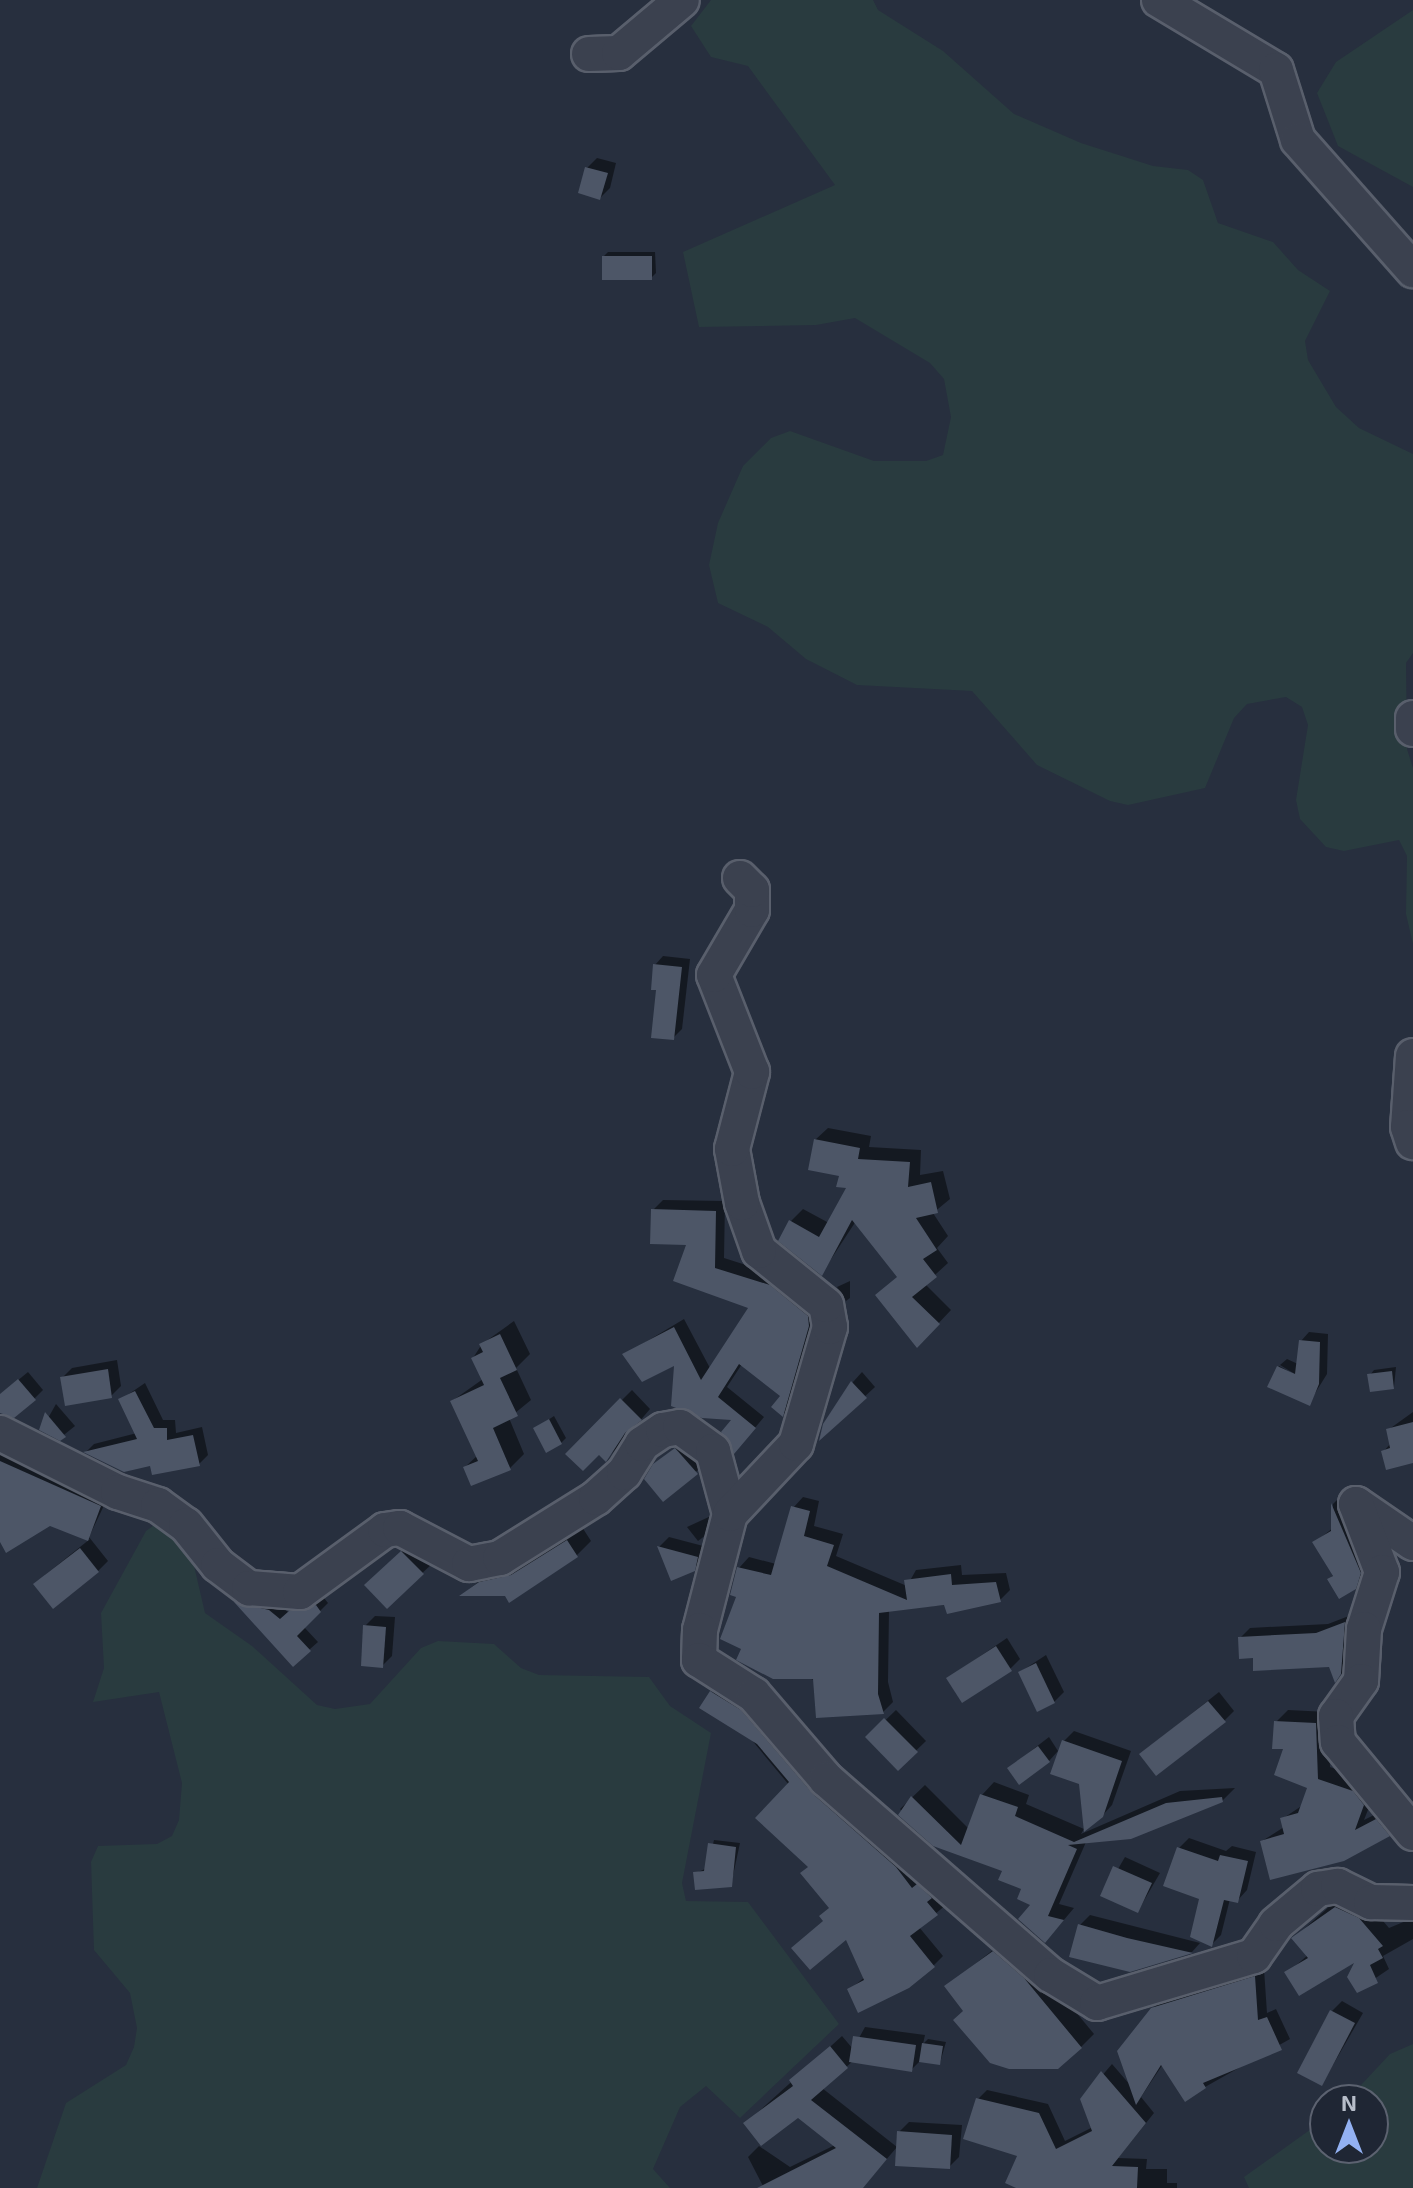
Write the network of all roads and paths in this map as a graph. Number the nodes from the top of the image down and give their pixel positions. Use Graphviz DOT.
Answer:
graph roads {
  1 [pos="682,0"];
  2 [pos="1159,0"];
  3 [pos="589,54"];
  4 [pos="1413,270"];
  5 [pos="1413,718"];
  6 [pos="1413,729"];
  7 [pos="740,878"];
  8 [pos="1413,1056"];
  9 [pos="1413,1142"];
  10 [pos="0,1433"];
  11 [pos="730,1514"];
  12 [pos="1413,1543"];
  13 [pos="1413,1833"];
  14 [pos="1413,1903"];
  1 -- 3 [label="street"];
  2 -- 4 [label="street"];
  5 -- 6 [label="street"];
  7 -- 11 [label="street"];
  8 -- 9 [label="street"];
  10 -- 11 [label="street"];
  11 -- 14 [label="street"];
  12 -- 13 [label="street"];
}
